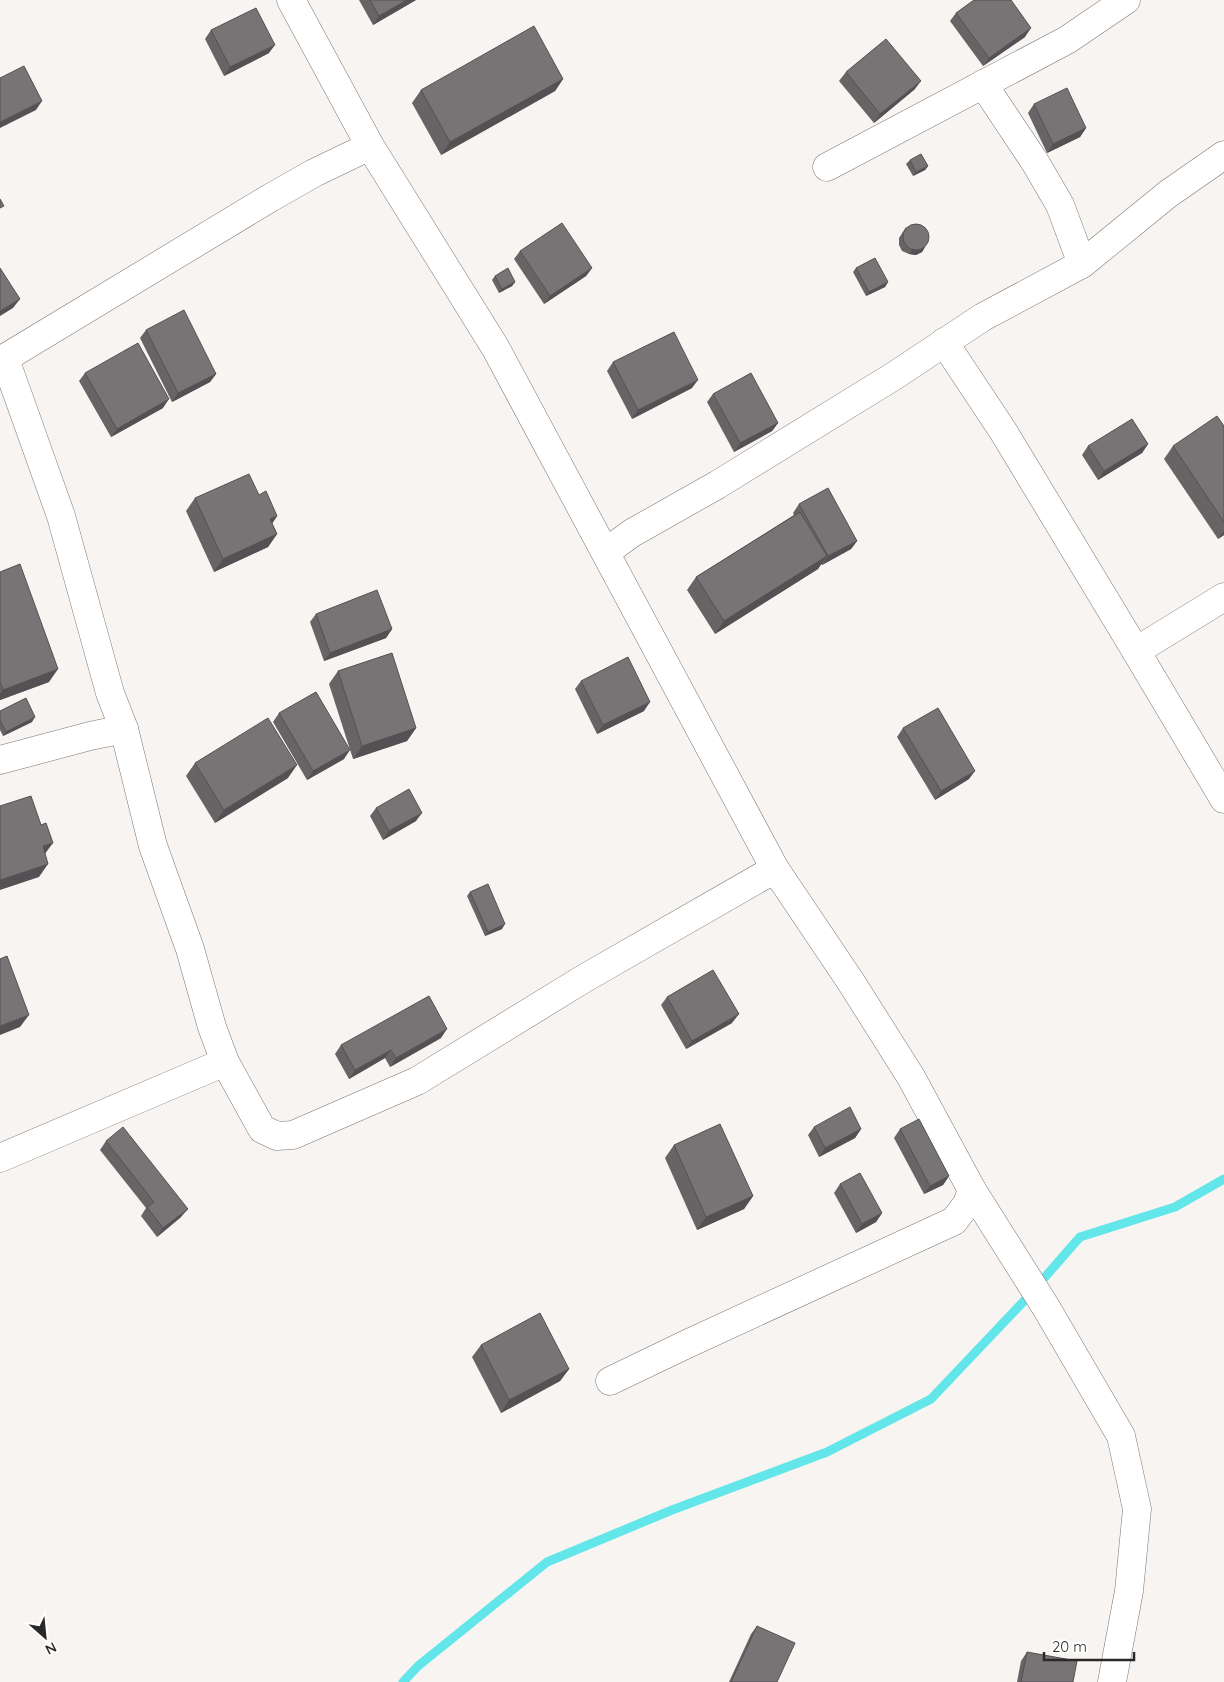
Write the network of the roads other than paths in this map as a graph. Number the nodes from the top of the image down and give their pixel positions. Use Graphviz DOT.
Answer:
graph roads {
  1 [pos="291,0"];
  2 [pos="1126,0"];
  3 [pos="983,84"];
  4 [pos="370,146"];
  5 [pos="1224,155"];
  6 [pos="827,167"];
  7 [pos="1082,264"];
  8 [pos="944,342"];
  9 [pos="2,360"];
  10 [pos="606,552"];
  11 [pos="1224,597"];
  12 [pos="1136,651"];
  13 [pos="124,729"];
  14 [pos="0,760"];
  15 [pos="1224,799"];
  16 [pos="775,869"];
  17 [pos="225,1062"];
  18 [pos="0,1158"];
  19 [pos="972,1190"];
  20 [pos="610,1381"];
  21 [pos="1112,1682"];
  1 -- 4 [label="street"];
  2 -- 3 [label="street"];
  3 -- 6 [label="street"];
  3 -- 7 [label="street"];
  4 -- 9 [label="street"];
  4 -- 10 [label="street"];
  5 -- 7 [label="street"];
  7 -- 8 [label="street"];
  8 -- 10 [label="street"];
  8 -- 12 [label="street"];
  9 -- 13 [label="street"];
  10 -- 16 [label="street"];
  11 -- 12 [label="street"];
  12 -- 15 [label="street"];
  13 -- 14 [label="street"];
  13 -- 17 [label="street"];
  16 -- 17 [label="street"];
  16 -- 19 [label="street"];
  17 -- 18 [label="street"];
  19 -- 20 [label="street"];
  19 -- 21 [label="street"];
}
